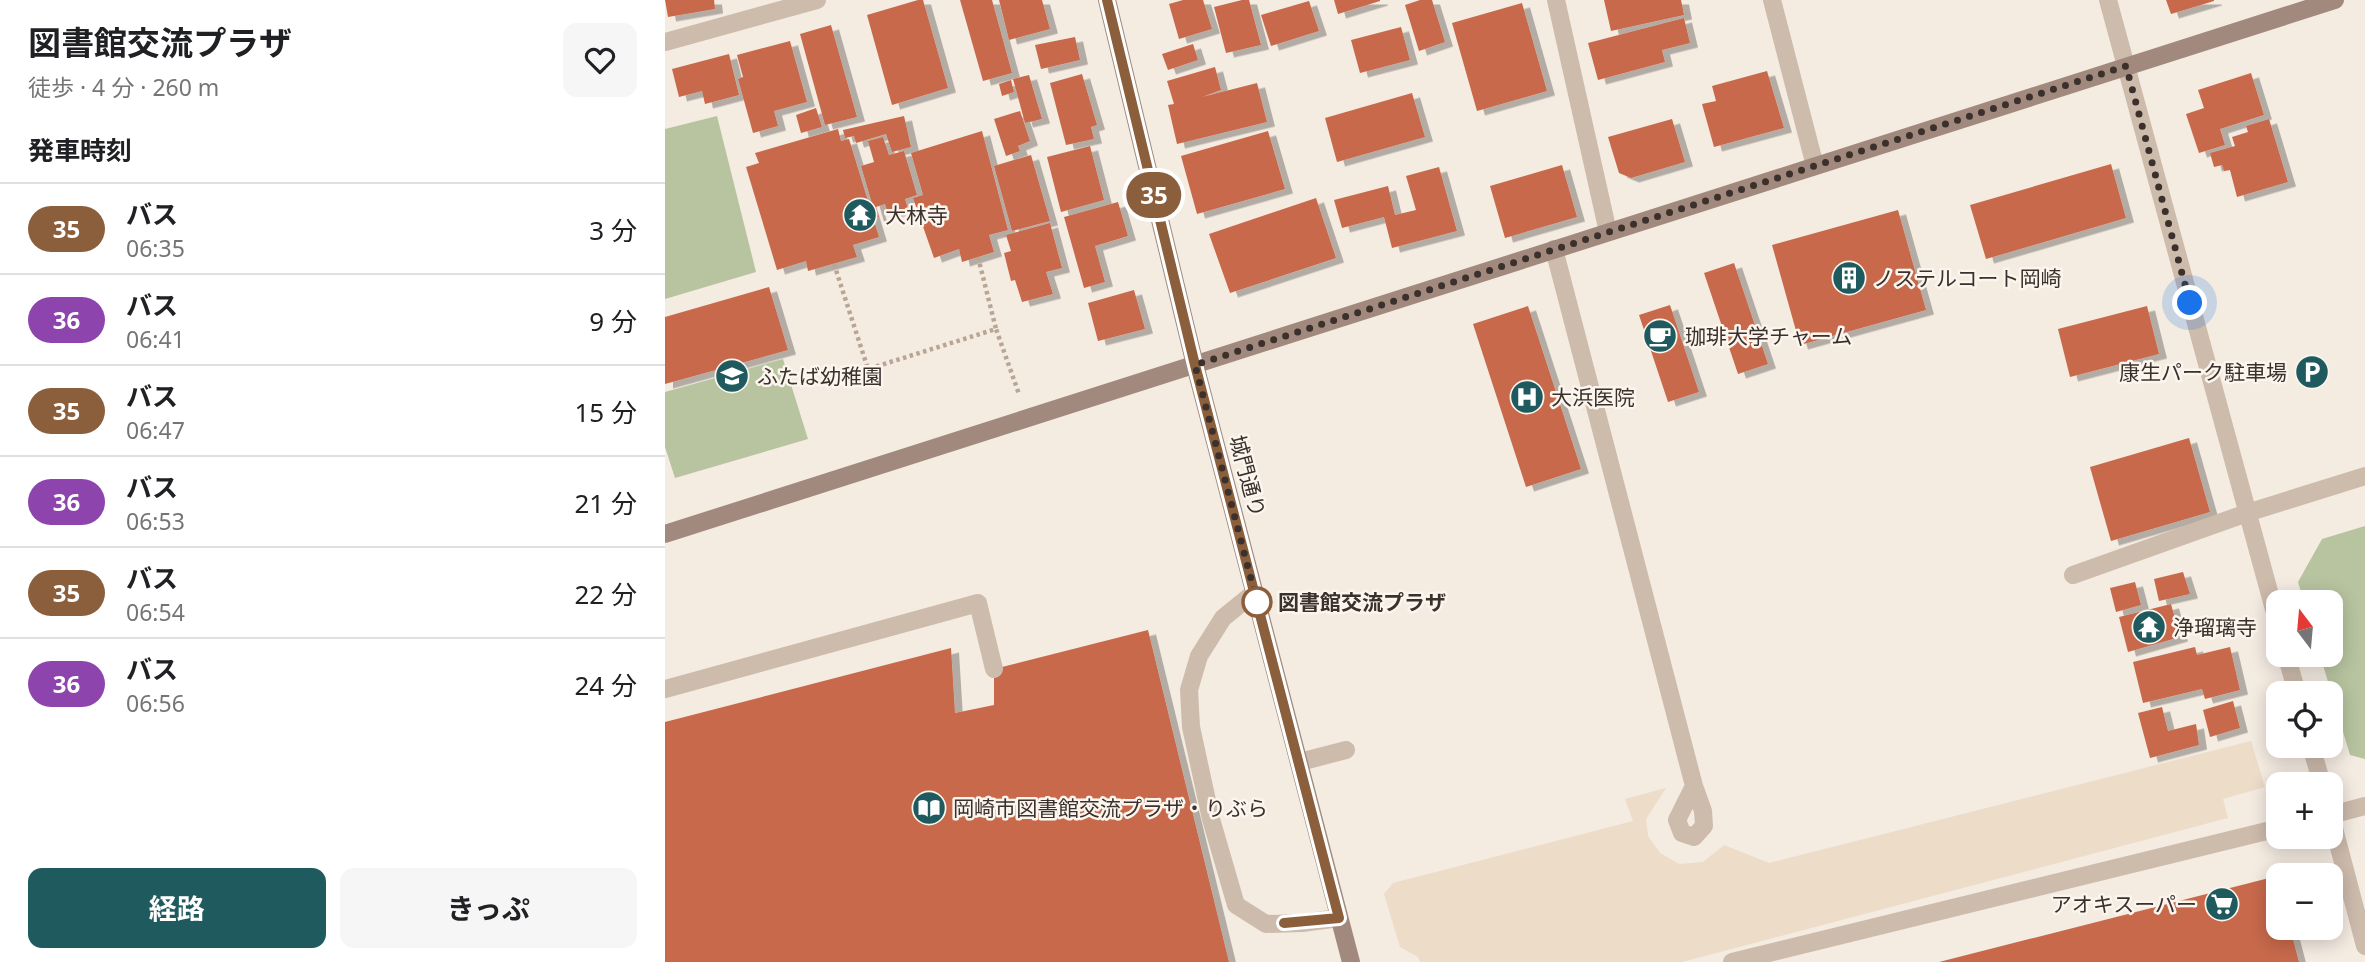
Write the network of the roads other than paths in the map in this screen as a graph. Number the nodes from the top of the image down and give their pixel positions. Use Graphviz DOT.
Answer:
graph roads {
  1 [pos="817,0"];
  2 [pos="1107,0"];
  3 [pos="1556,0"];
  4 [pos="1772,0"];
  5 [pos="2108,0"];
  6 [pos="2335,0"];
  7 [pos="665,42"];
  8 [pos="2126,66"];
  9 [pos="1815,166"];
  10 [pos="1608,232"];
  11 [pos="1555,249"];
  12 [pos="1195,365"];
  13 [pos="2365,476"];
  14 [pos="2247,513"];
  15 [pos="665,534"];
  16 [pos="2073,575"];
  17 [pos="2268,590"];
  18 [pos="1255,592"];
  19 [pos="994,669"];
  20 [pos="665,689"];
  21 [pos="1346,750"];
  22 [pos="1300,762"];
  23 [pos="1694,786"];
  24 [pos="2365,806"];
  25 [pos="2343,812"];
  26 [pos="2266,831"];
  27 [pos="2340,849"];
  28 [pos="1339,918"];
  29 [pos="2365,946"];
  30 [pos="1764,958"];
  31 [pos="1351,962"];
  32 [pos="1733,962"];
  1 -- 7 [label="street"];
  2 -- 12 [label="street, 城門通り"];
  3 -- 10 [label="street"];
  4 -- 9 [label="street"];
  5 -- 8 [label="street"];
  6 -- 8 [label="street"];
  8 -- 9 [label="street"];
  8 -- 14 [label="street"];
  9 -- 10 [label="street"];
  10 -- 11 [label="street"];
  11 -- 12 [label="street"];
  11 -- 23 [label="street"];
  12 -- 15 [label="street"];
  12 -- 18 [label="street, 城門通り"];
  13 -- 14 [label="street"];
  14 -- 16 [label="street"];
  14 -- 17 [label="street"];
  18 -- 22 [label="street, 城門通り"];
  18 -- 28 [label="street"];
  19 -- 20 [label="street"];
  21 -- 22 [label="street"];
  22 -- 28 [label="street, 城門通り"];
  24 -- 25 [label="street"];
  26 -- 30 [label="street"];
  27 -- 29 [label="street"];
  28 -- 31 [label="street, 城門通り"];
  30 -- 32 [label="street"];
}
